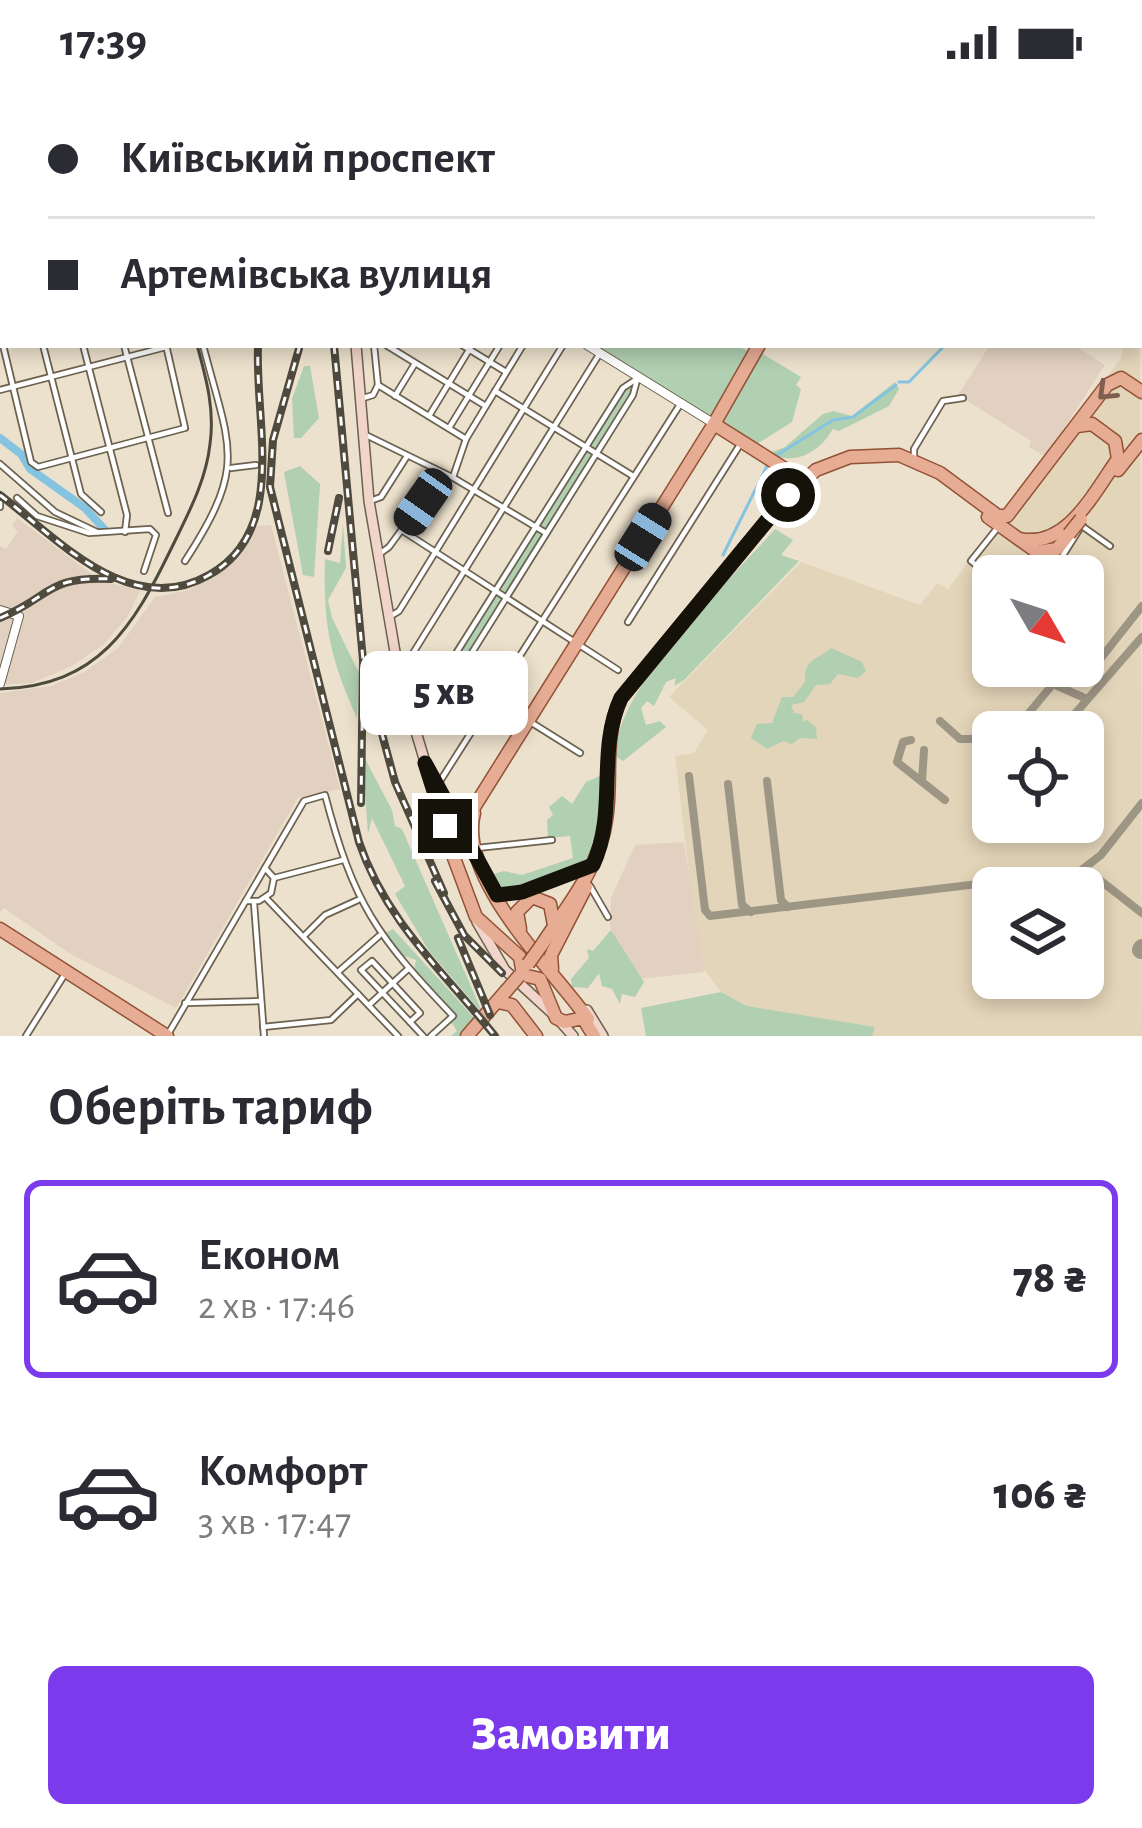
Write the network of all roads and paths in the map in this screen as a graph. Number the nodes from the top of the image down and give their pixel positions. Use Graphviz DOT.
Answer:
graph roads {
  1 [pos="4,348"];
  2 [pos="44,348"];
  3 [pos="84,348"];
  4 [pos="125,348"];
  5 [pos="158,348"];
  6 [pos="167,348"];
  7 [pos="204,348"];
  8 [pos="359,348"];
  9 [pos="374,348"];
  10 [pos="470,348"];
  11 [pos="472,348"];
  12 [pos="498,348"];
  13 [pos="521,348"];
  14 [pos="561,348"];
  15 [pos="592,348"];
  16 [pos="757,348"];
  17 [pos="400,349"];
  18 [pos="600,353"];
  19 [pos="127,356"];
  20 [pos="490,362"];
  21 [pos="416,363"];
  22 [pos="89,367"];
  23 [pos="506,372"];
  24 [pos="51,376"];
  25 [pos="638,378"];
  26 [pos="449,383"];
  27 [pos="378,385"];
  28 [pos="14,386"];
  29 [pos="0,390"];
  30 [pos="495,391"];
  31 [pos="1142,392"];
  32 [pos="469,395"];
  33 [pos="395,396"];
  34 [pos="963,398"];
  35 [pos="360,399"];
  36 [pos="680,403"];
  37 [pos="486,406"];
  38 [pos="523,409"];
  39 [pos="429,416"];
  40 [pos="714,424"];
  41 [pos="1076,427"];
  42 [pos="449,428"];
  43 [pos="554,428"];
  44 [pos="363,436"];
  45 [pos="148,438"];
  46 [pos="466,439"];
  47 [pos="1141,441"];
  48 [pos="1116,442"];
  49 [pos="741,443"];
  50 [pos="110,448"];
  51 [pos="585,448"];
  52 [pos="596,453"];
  53 [pos="407,456"];
  54 [pos="72,458"];
  55 [pos="914,459"];
  56 [pos="837,463"];
  57 [pos="0,464"];
  58 [pos="256,465"];
  59 [pos="231,468"];
  60 [pos="816,470"];
  61 [pos="789,471"];
  62 [pos="442,474"];
  63 [pos="634,476"];
  64 [pos="452,477"];
  65 [pos="804,481"];
  66 [pos="473,490"];
  67 [pos="788,495"];
  68 [pos="16,498"];
  69 [pos="369,501"];
  70 [pos="979,506"];
  71 [pos="504,509"];
  72 [pos="101,512"];
  73 [pos="168,513"];
  74 [pos="1076,524"];
  75 [pos="536,526"];
  76 [pos="1006,527"];
  77 [pos="403,531"];
  78 [pos="97,532"];
  79 [pos="125,532"];
  80 [pos="546,533"];
  81 [pos="1048,538"];
  82 [pos="1110,546"];
  83 [pos="435,552"];
  84 [pos="377,555"];
  85 [pos="977,555"];
  86 [pos="1060,555"];
  87 [pos="185,561"];
  88 [pos="144,571"];
  89 [pos="465,571"];
  90 [pos="496,590"];
  91 [pos="507,596"];
  92 [pos="0,610"];
  93 [pos="389,617"];
  94 [pos="543,619"];
  95 [pos="628,622"];
  96 [pos="578,641"];
  97 [pos="618,670"];
  98 [pos="399,675"];
  99 [pos="457,676"];
  100 [pos="0,684"];
  101 [pos="493,698"];
  102 [pos="437,708"];
  103 [pos="529,720"];
  104 [pos="410,723"];
  105 [pos="580,753"];
  106 [pos="425,763"];
  107 [pos="494,776"];
  108 [pos="610,778"];
  109 [pos="437,786"];
  110 [pos="462,820"];
  111 [pos="552,840"];
  112 [pos="461,851"];
  113 [pos="343,860"];
  114 [pos="597,862"];
  115 [pos="265,868"];
  116 [pos="274,878"];
  117 [pos="587,885"];
  118 [pos="497,895"];
  119 [pos="266,898"];
  120 [pos="359,899"];
  121 [pos="246,901"];
  122 [pos="254,903"];
  123 [pos="476,917"];
  124 [pos="608,917"];
  125 [pos="514,926"];
  126 [pos="554,926"];
  127 [pos="0,933"];
  128 [pos="380,935"];
  129 [pos="304,936"];
  130 [pos="537,945"];
  131 [pos="408,968"];
  132 [pos="552,969"];
  133 [pos="338,972"];
  134 [pos="524,972"];
  135 [pos="64,974"];
  136 [pos="393,983"];
  137 [pos="382,993"];
  138 [pos="358,994"];
  139 [pos="261,1001"];
  140 [pos="499,1003"];
  141 [pos="185,1004"];
  142 [pos="369,1005"];
  143 [pos="572,1013"];
  144 [pos="410,1022"];
  145 [pos="263,1027"];
  146 [pos="473,1033"];
  147 [pos="597,1035"];
  148 [pos="26,1036"];
  149 [pos="156,1036"];
  150 [pos="167,1036"];
  151 [pos="264,1036"];
  152 [pos="398,1036"];
  153 [pos="422,1036"];
  154 [pos="431,1036"];
  155 [pos="536,1036"];
  156 [pos="573,1036"];
  1 -- 28 [label="street"];
  2 -- 24 [label="street"];
  3 -- 22 [label="street"];
  4 -- 19 [label="street"];
  5 -- 19 [label="street"];
  6 -- 45 [label="street"];
  7 -- 59 [label="street"];
  8 -- 35 [label="main road"];
  9 -- 27 [label="street"];
  10 -- 26 [label="street"];
  11 -- 20 [label="street"];
  12 -- 20 [label="street"];
  13 -- 23 [label="street"];
  14 -- 38 [label="street"];
  15 -- 18 [label="street"];
  16 -- 40 [label="main road"];
  17 -- 21 [label="street"];
  18 -- 25 [label="street"];
  18 -- 43 [label="street"];
  19 -- 22 [label="street"];
  19 -- 45 [label="street"];
  20 -- 23 [label="street"];
  20 -- 32 [label="street"];
  21 -- 26 [label="street"];
  21 -- 33 [label="street"];
  22 -- 24 [label="street"];
  22 -- 50 [label="street"];
  23 -- 30 [label="street"];
  24 -- 28 [label="street"];
  24 -- 54 [label="street"];
  25 -- 36 [label="street"];
  25 -- 51 [label="street"];
  25 -- 52 [label="street"];
  26 -- 32 [label="street"];
  26 -- 39 [label="street"];
  27 -- 33 [label="street"];
  27 -- 35 [label="street"];
  28 -- 29 [label="street"];
  28 -- 54 [label="street"];
  30 -- 37 [label="street"];
  30 -- 38 [label="street"];
  31 -- 41 [label="main road, one-way"];
  32 -- 37 [label="street"];
  32 -- 42 [label="street"];
  33 -- 39 [label="street"];
  34 -- 55 [label="street"];
  35 -- 44 [label="main road"];
  36 -- 40 [label="street"];
  36 -- 63 [label="street"];
  37 -- 46 [label="street"];
  38 -- 43 [label="street"];
  38 -- 66 [label="street"];
  39 -- 42 [label="street"];
  40 -- 49 [label="main road"];
  40 -- 96 [label="main road"];
  41 -- 48 [label="main road"];
  41 -- 76 [label="main road"];
  42 -- 46 [label="street"];
  43 -- 51 [label="street"];
  43 -- 71 [label="street"];
  44 -- 53 [label="street"];
  44 -- 69 [label="main road"];
  45 -- 50 [label="street"];
  45 -- 73 [label="street"];
  46 -- 64 [label="street"];
  47 -- 74 [label="main road"];
  48 -- 74 [label="main road"];
  48 -- 81 [label="main road"];
  49 -- 61 [label="main road"];
  49 -- 95 [label="street"];
  50 -- 54 [label="street"];
  50 -- 79 [label="street"];
  51 -- 52 [label="street"];
  51 -- 75 [label="street"];
  52 -- 63 [label="street"];
  52 -- 80 [label="street"];
  53 -- 62 [label="street"];
  53 -- 69 [label="street"];
  54 -- 72 [label="street"];
  55 -- 56 [label="main road"];
  55 -- 70 [label="main road"];
  56 -- 60 [label="main road"];
  56 -- 65 [label="main road"];
  56 -- 70 [label="main road"];
  57 -- 78 [label="street"];
  58 -- 59 [label="street"];
  59 -- 87 [label="street"];
  60 -- 61 [label="main road"];
  60 -- 65 [label="main road"];
  61 -- 65 [label="main road"];
  61 -- 67 [label="main road"];
  62 -- 64 [label="street"];
  62 -- 77 [label="street"];
  63 -- 94 [label="street"];
  64 -- 66 [label="street"];
  65 -- 67 [label="main road"];
  65 -- 108 [label="main road"];
  66 -- 71 [label="street"];
  66 -- 83 [label="street"];
  67 -- 108 [label="main road"];
  68 -- 78 [label="street"];
  69 -- 84 [label="main road"];
  70 -- 76 [label="main road"];
  71 -- 75 [label="street"];
  71 -- 89 [label="street"];
  74 -- 76 [label="main road"];
  74 -- 81 [label="main road"];
  74 -- 82 [label="street"];
  74 -- 86 [label="street"];
  75 -- 80 [label="street"];
  75 -- 90 [label="street"];
  76 -- 81 [label="main road"];
  76 -- 85 [label="street"];
  77 -- 83 [label="street"];
  77 -- 84 [label="street"];
  78 -- 79 [label="street"];
  79 -- 88 [label="street"];
  80 -- 91 [label="street"];
  83 -- 89 [label="street"];
  83 -- 93 [label="street"];
  84 -- 93 [label="main road"];
  89 -- 90 [label="street"];
  89 -- 98 [label="street"];
  90 -- 91 [label="street"];
  90 -- 102 [label="street"];
  91 -- 94 [label="street"];
  91 -- 99 [label="street"];
  92 -- 100 [label="street"];
  93 -- 98 [label="main road"];
  94 -- 96 [label="street"];
  94 -- 101 [label="street"];
  96 -- 97 [label="street"];
  96 -- 103 [label="main road"];
  98 -- 104 [label="main road"];
  99 -- 101 [label="street"];
  99 -- 102 [label="street"];
  101 -- 103 [label="street"];
  101 -- 109 [label="street"];
  102 -- 104 [label="street"];
  103 -- 105 [label="street"];
  103 -- 107 [label="main road"];
  104 -- 106 [label="main road"];
  106 -- 109 [label="main road"];
  106 -- 112 [label="main road"];
  107 -- 110 [label="main road"];
  107 -- 112 [label="main road"];
  108 -- 114 [label="main road"];
  109 -- 110 [label="main road"];
  110 -- 112 [label="main road"];
  111 -- 112 [label="street"];
  112 -- 118 [label="main road"];
  112 -- 123 [label="main road"];
  113 -- 115 [label="street"];
  113 -- 116 [label="street"];
  113 -- 120 [label="street"];
  114 -- 117 [label="main road"];
  114 -- 118 [label="street"];
  114 -- 126 [label="main road"];
  115 -- 116 [label="street"];
  115 -- 121 [label="street"];
  116 -- 119 [label="street"];
  117 -- 124 [label="street"];
  117 -- 130 [label="main road"];
  117 -- 132 [label="main road"];
  118 -- 125 [label="main road"];
  119 -- 122 [label="street"];
  119 -- 129 [label="street"];
  120 -- 128 [label="street"];
  120 -- 129 [label="street"];
  121 -- 122 [label="street"];
  121 -- 141 [label="street"];
  122 -- 139 [label="street"];
  123 -- 134 [label="main road"];
  123 -- 143 [label="main road"];
  125 -- 130 [label="main road"];
  125 -- 143 [label="main road"];
  126 -- 130 [label="main road"];
  126 -- 130 [label="main road"];
  127 -- 135 [label="main road"];
  128 -- 131 [label="street"];
  128 -- 133 [label="street"];
  129 -- 133 [label="street"];
  130 -- 132 [label="main road"];
  130 -- 134 [label="main road, bridge"];
  131 -- 136 [label="street"];
  131 -- 154 [label="street"];
  132 -- 143 [label="main road"];
  133 -- 138 [label="street"];
  134 -- 140 [label="main road, bridge"];
  134 -- 143 [label="main road"];
  135 -- 148 [label="street"];
  135 -- 149 [label="main road"];
  135 -- 150 [label="main road"];
  136 -- 137 [label="street"];
  136 -- 137 [label="street"];
  136 -- 144 [label="street"];
  137 -- 142 [label="street"];
  137 -- 144 [label="street"];
  138 -- 142 [label="street"];
  138 -- 145 [label="street"];
  139 -- 141 [label="street"];
  139 -- 145 [label="street"];
  140 -- 146 [label="main road"];
  140 -- 155 [label="main road"];
  141 -- 150 [label="street"];
  142 -- 152 [label="street"];
  143 -- 147 [label="main road"];
  143 -- 156 [label="main road"];
  144 -- 153 [label="street"];
  145 -- 151 [label="street"];
}
